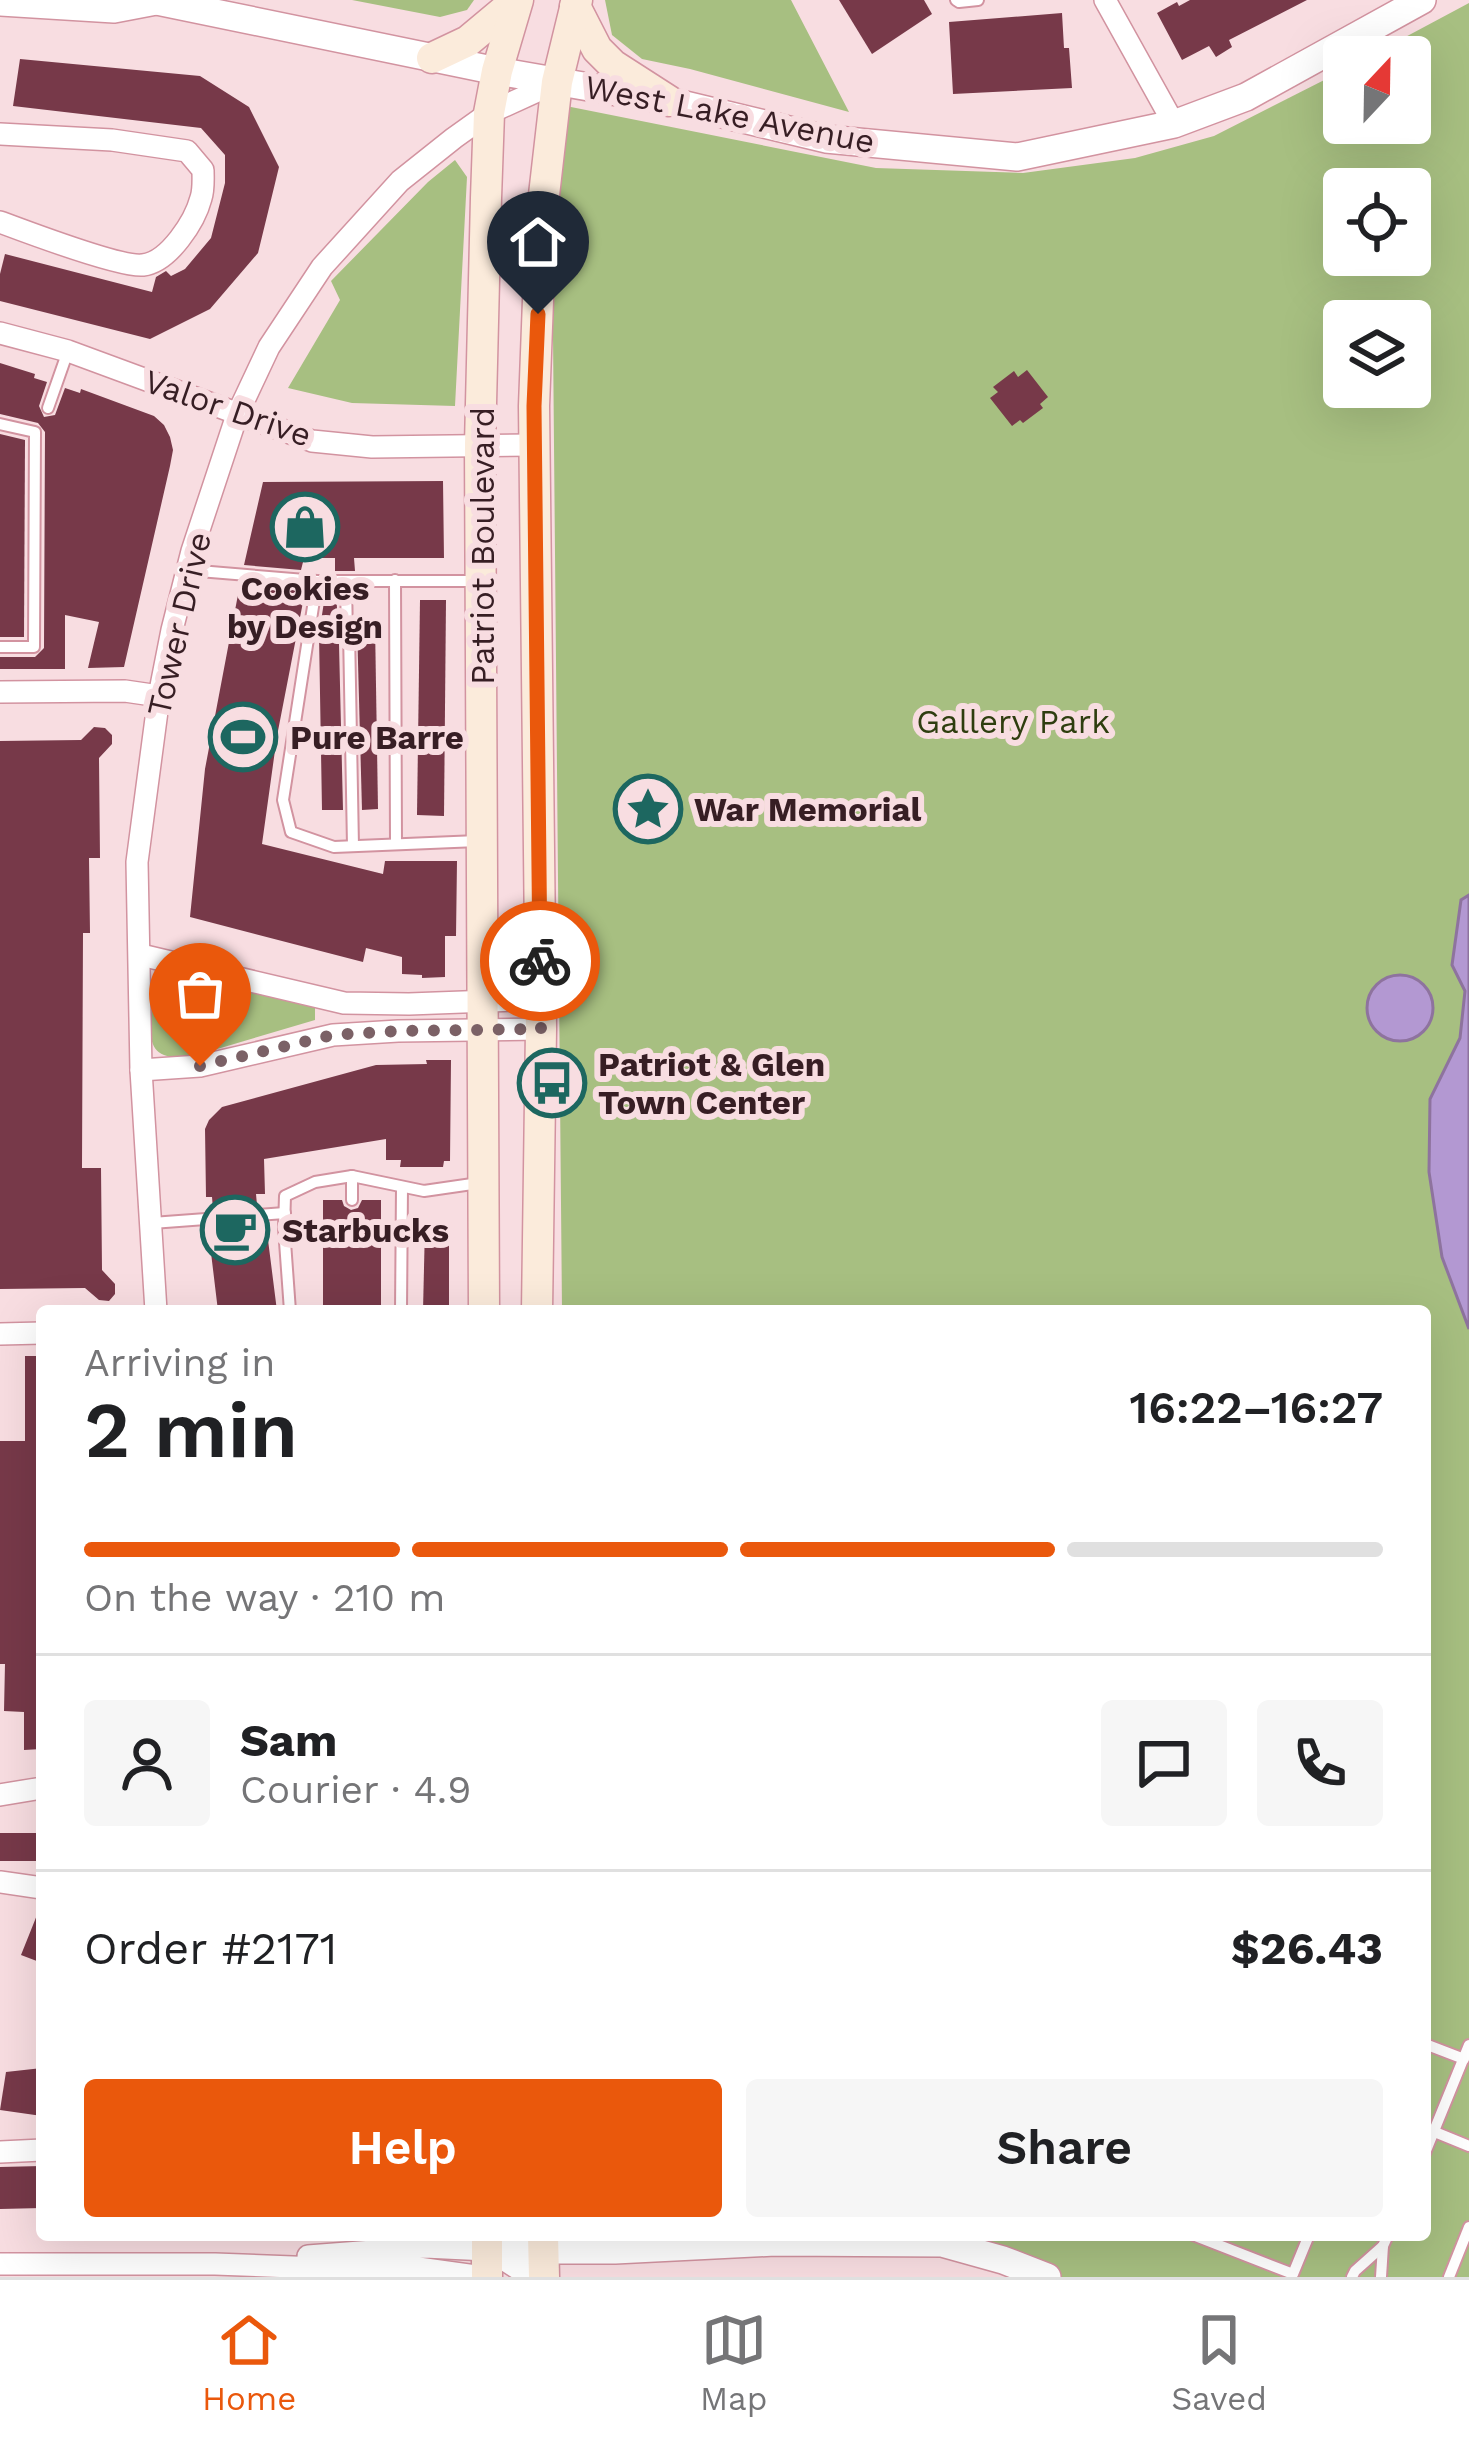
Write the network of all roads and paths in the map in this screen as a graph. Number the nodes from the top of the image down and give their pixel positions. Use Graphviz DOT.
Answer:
graph roads {
  1 [pos="518,0"];
  2 [pos="956,0"];
  3 [pos="978,0"];
  4 [pos="1106,0"];
  5 [pos="1422,0"];
  6 [pos="154,1"];
  7 [pos="0,2"];
  8 [pos="576,3"];
  9 [pos="432,58"];
  10 [pos="497,71"];
  11 [pos="557,82"];
  12 [pos="669,101"];
  13 [pos="489,113"];
  14 [pos="1174,124"];
  15 [pos="0,134"];
  16 [pos="0,222"];
  17 [pos="0,333"];
  18 [pos="68,351"];
  19 [pos="48,408"];
  20 [pos="237,415"];
  21 [pos="0,424"];
  22 [pos="481,445"];
  23 [pos="534,445"];
  24 [pos="187,570"];
  25 [pos="395,580"];
  26 [pos="316,581"];
  27 [pos="346,581"];
  28 [pos="482,581"];
  29 [pos="349,631"];
  30 [pos="0,647"];
  31 [pos="0,692"];
  32 [pos="159,696"];
  33 [pos="349,793"];
  34 [pos="482,840"];
  35 [pos="396,844"];
  36 [pos="353,846"];
  37 [pos="141,955"];
  38 [pos="322,998"];
  39 [pos="541,1014"];
  40 [pos="482,1015"];
  41 [pos="328,1036"];
  42 [pos="141,1070"];
  43 [pos="352,1176"];
  44 [pos="483,1183"];
  45 [pos="402,1187"];
  46 [pos="352,1200"];
  47 [pos="285,1213"];
  48 [pos="148,1223"];
  49 [pos="155,1305"];
  50 [pos="290,1305"];
  51 [pos="401,1305"];
  52 [pos="484,1305"];
  53 [pos="537,1305"];
  54 [pos="0,1334"];
  55 [pos="36,1334"];
  56 [pos="36,1789"];
  57 [pos="0,1795"];
  58 [pos="0,1882"];
  59 [pos="36,1887"];
  60 [pos="1469,2044"];
  61 [pos="1431,2046"];
  62 [pos="1464,2059"];
  63 [pos="1431,2128"];
  64 [pos="1431,2130"];
  65 [pos="1469,2146"];
  66 [pos="36,2150"];
  67 [pos="0,2152"];
  68 [pos="1469,2227"];
  69 [pos="831,2241"];
  70 [pos="949,2241"];
  71 [pos="1208,2241"];
  72 [pos="1307,2241"];
  73 [pos="1384,2241"];
  74 [pos="1385,2241"];
  75 [pos="483,2255"];
  76 [pos="541,2260"];
  77 [pos="0,2264"];
  78 [pos="215,2264"];
  79 [pos="301,2272"];
  80 [pos="1047,2277"];
  81 [pos="1352,2277"];
  82 [pos="1382,2277"];
  83 [pos="1449,2277"];
  1 -- 9 [label="main road"];
  1 -- 10 [label="main road, Patriot Boulevard"];
  2 -- 3 [label="lane"];
  4 -- 14 [label="street"];
  5 -- 14 [label="street, West Lake Avenue"];
  6 -- 7 [label="street, West Lake Avenue"];
  6 -- 9 [label="street, West Lake Avenue"];
  8 -- 11 [label="main road, Patriot Boulevard"];
  8 -- 12 [label="main road"];
  9 -- 10 [label="street, West Lake Avenue"];
  10 -- 11 [label="street, West Lake Avenue"];
  10 -- 13 [label="main road, Patriot Boulevard"];
  11 -- 12 [label="street, West Lake Avenue"];
  11 -- 13 [label="street, Tower Drive"];
  11 -- 23 [label="main road, Patriot Boulevard"];
  12 -- 14 [label="street, West Lake Avenue"];
  13 -- 20 [label="street, Tower Drive"];
  13 -- 22 [label="main road, Patriot Boulevard"];
  15 -- 16 [label="street"];
  17 -- 18 [label="street, Valor Drive"];
  18 -- 19 [label="lane"];
  18 -- 20 [label="street, Valor Drive"];
  20 -- 22 [label="street, Valor Drive"];
  20 -- 24 [label="street, Tower Drive"];
  21 -- 30 [label="lane"];
  22 -- 23 [label="street, Valor Drive"];
  22 -- 28 [label="main road, Patriot Boulevard"];
  23 -- 39 [label="main road, Patriot Boulevard"];
  24 -- 26 [label="lane"];
  24 -- 32 [label="street, Tower Drive"];
  25 -- 27 [label="lane"];
  25 -- 28 [label="lane"];
  25 -- 35 [label="lane"];
  26 -- 27 [label="lane"];
  26 -- 36 [label="lane"];
  27 -- 33 [label="lane"];
  28 -- 34 [label="main road, Patriot Boulevard"];
  29 -- 36 [label="lane"];
  31 -- 32 [label="street"];
  32 -- 37 [label="street, Tower Drive"];
  34 -- 35 [label="lane"];
  34 -- 40 [label="main road, Patriot Boulevard"];
  35 -- 36 [label="lane"];
  37 -- 38 [label="street"];
  37 -- 42 [label="street, Tower Drive"];
  38 -- 40 [label="street"];
  38 -- 41 [label="street"];
  39 -- 40 [label="street"];
  39 -- 53 [label="main road, Patriot Boulevard"];
  40 -- 41 [label="street"];
  40 -- 44 [label="main road, Patriot Boulevard"];
  41 -- 42 [label="street"];
  42 -- 48 [label="street, Tower Drive"];
  43 -- 45 [label="lane"];
  43 -- 46 [label="lane"];
  43 -- 47 [label="lane"];
  44 -- 45 [label="lane"];
  44 -- 52 [label="main road, Patriot Boulevard"];
  45 -- 51 [label="lane"];
  47 -- 48 [label="lane"];
  47 -- 50 [label="lane"];
  48 -- 49 [label="street, Tower Drive"];
  54 -- 55 [label="street"];
  56 -- 57 [label="street"];
  58 -- 59 [label="street"];
  60 -- 62 [label="lane"];
  61 -- 62 [label="lane"];
  62 -- 63 [label="lane"];
  64 -- 65 [label="lane"];
  66 -- 67 [label="street"];
  68 -- 83 [label="lane"];
  69 -- 76 [label="street"];
  70 -- 80 [label="street"];
  71 -- 72 [label="lane"];
  73 -- 81 [label="lane"];
  74 -- 82 [label="lane"];
  75 -- 76 [label="street"];
  75 -- 78 [label="street"];
  75 -- 79 [label="street"];
  77 -- 78 [label="street"];
  78 -- 79 [label="street"];
}
